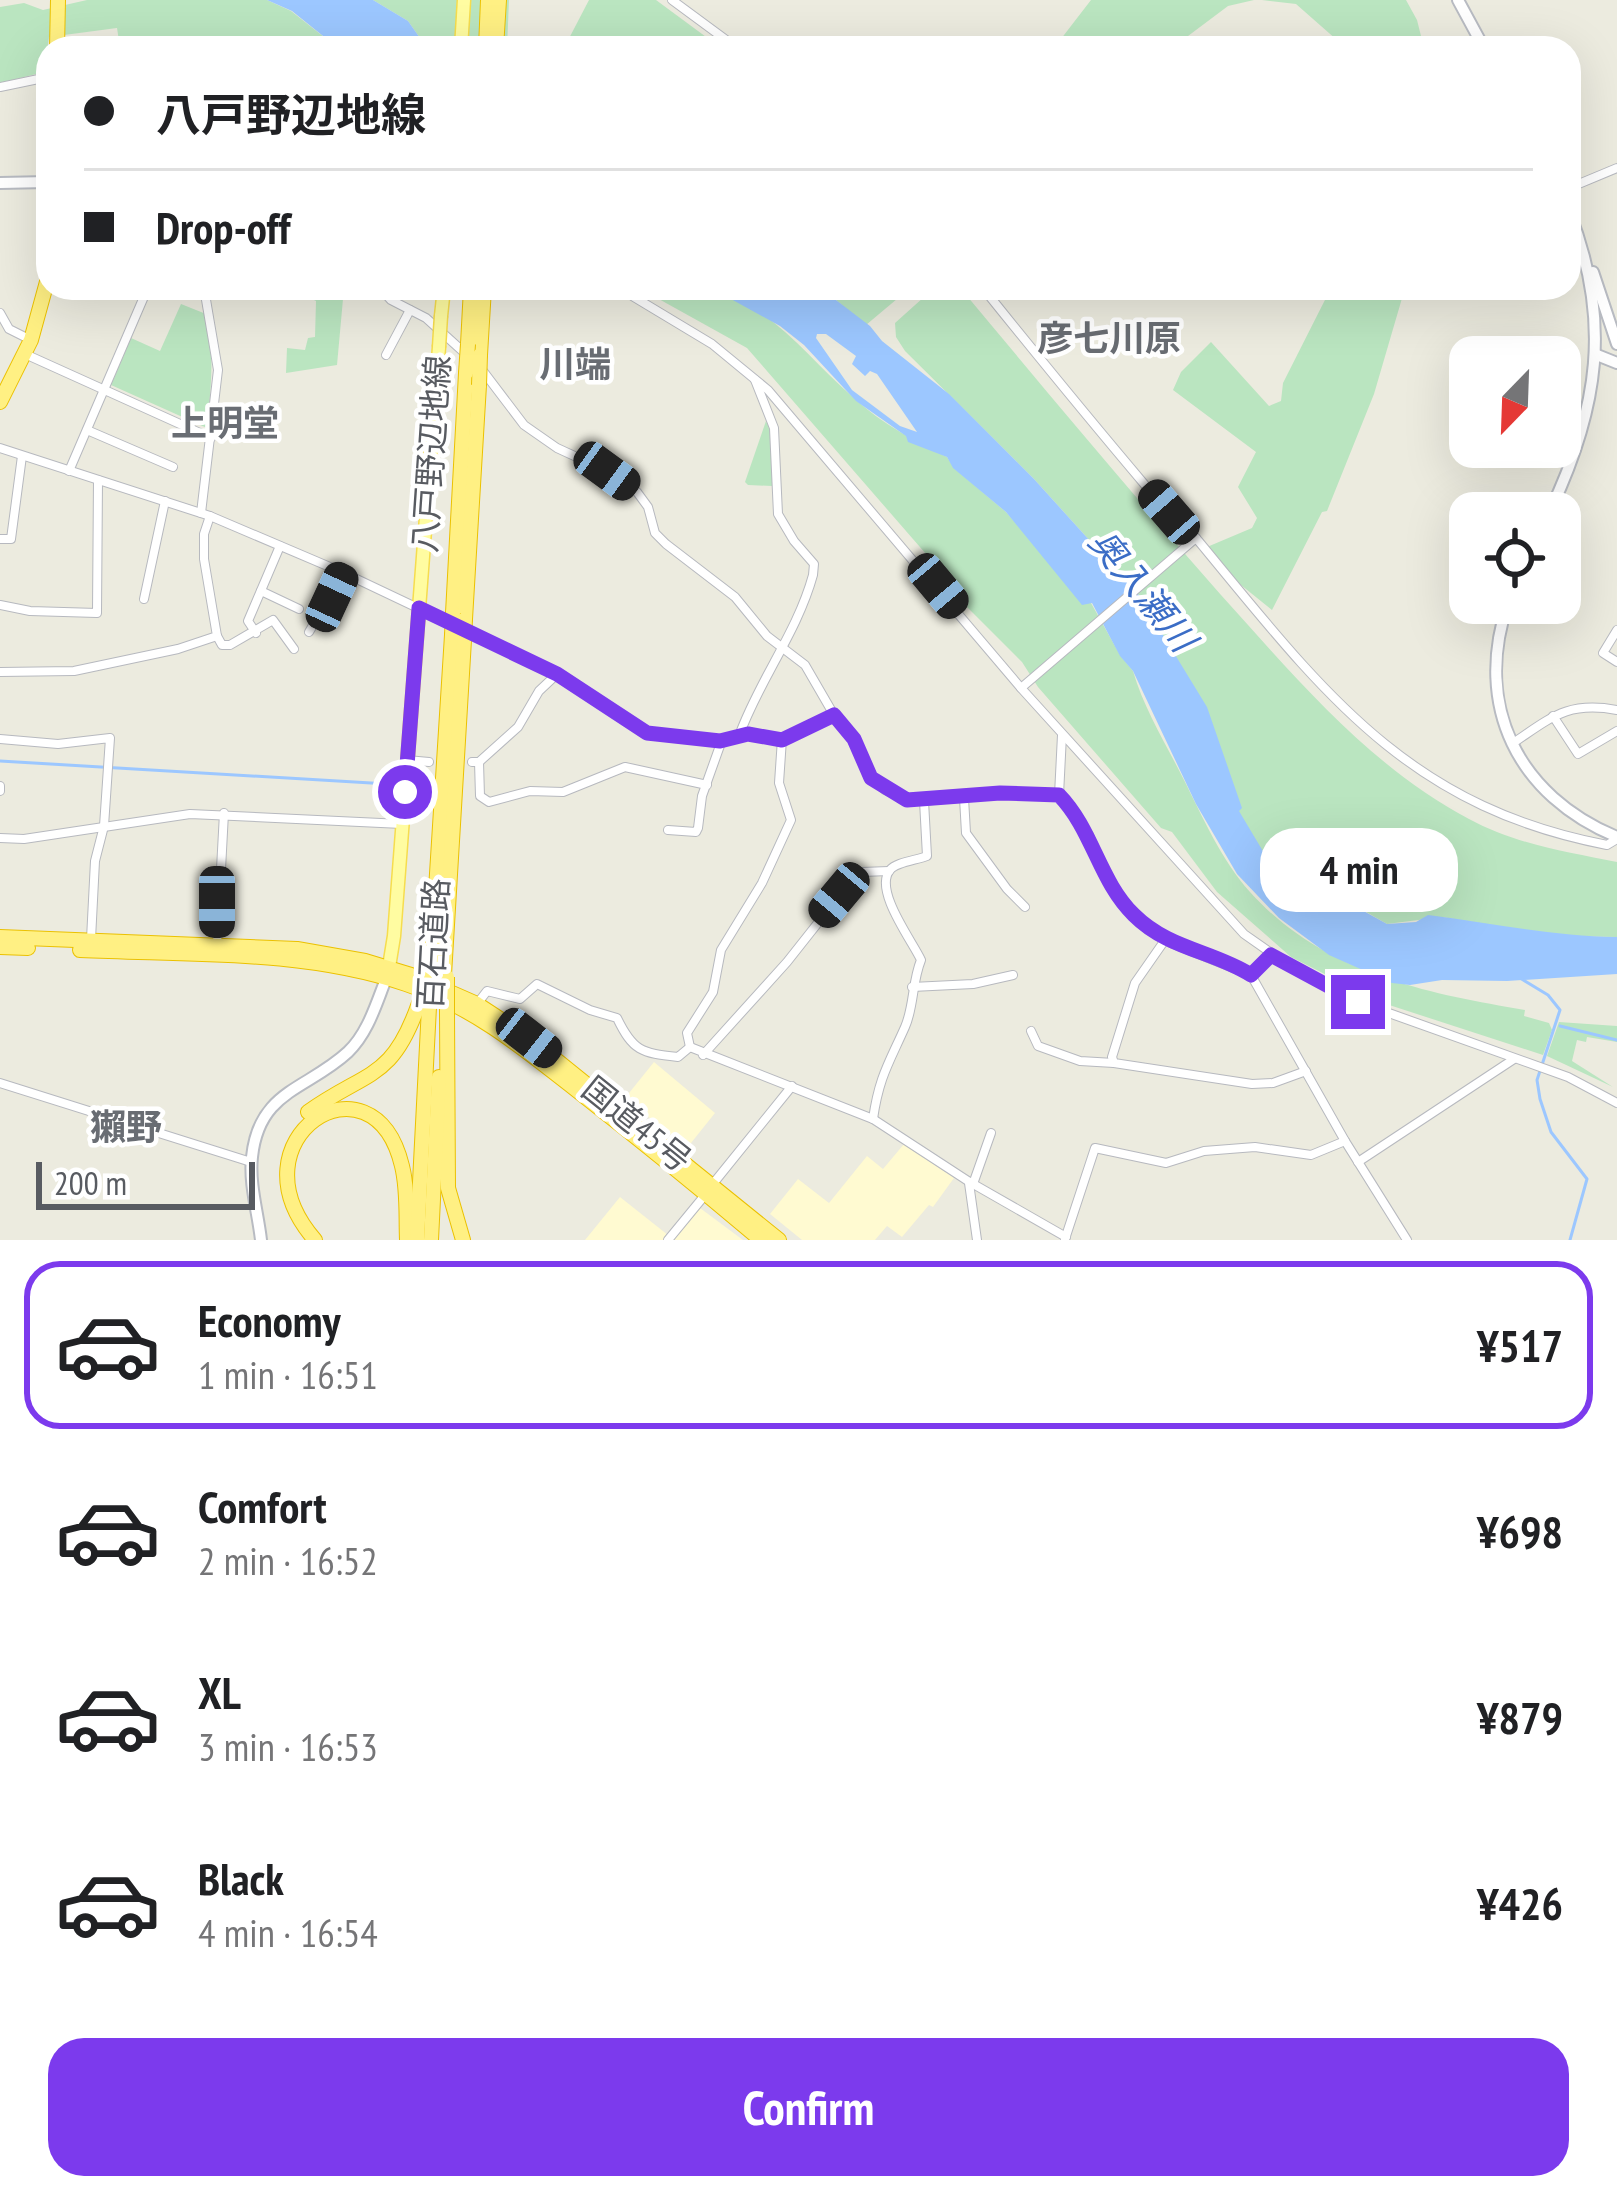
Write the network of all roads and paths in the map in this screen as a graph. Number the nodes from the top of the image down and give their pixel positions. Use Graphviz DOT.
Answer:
graph roads {
  1 [pos="58,0"];
  2 [pos="464,0"];
  3 [pos="488,0"];
  4 [pos="499,0"];
  5 [pos="672,0"];
  6 [pos="1458,0"];
  7 [pos="57,36"];
  8 [pos="462,36"];
  9 [pos="486,36"];
  10 [pos="497,36"];
  11 [pos="721,36"];
  12 [pos="1478,36"];
  13 [pos="36,80"];
  14 [pos="0,87"];
  15 [pos="1617,169"];
  16 [pos="36,182"];
  17 [pos="0,183"];
  18 [pos="1581,183"];
  19 [pos="1581,248"];
  20 [pos="1585,260"];
  21 [pos="42,300"];
  22 [pos="145,300"];
  23 [pos="206,300"];
  24 [pos="391,300"];
  25 [pos="442,300"];
  26 [pos="470,300"];
  27 [pos="483,300"];
  28 [pos="639,300"];
  29 [pos="992,300"];
  30 [pos="410,310"];
  31 [pos="0,313"];
  32 [pos="1617,346"];
  33 [pos="28,347"];
  34 [pos="1596,352"];
  35 [pos="386,355"];
  36 [pos="1617,363"];
  37 [pos="754,378"];
  38 [pos="104,389"];
  39 [pos="0,402"];
  40 [pos="87,430"];
  41 [pos="211,437"];
  42 [pos="0,448"];
  43 [pos="22,456"];
  44 [pos="173,467"];
  45 [pos="69,471"];
  46 [pos="98,480"];
  47 [pos="1558,492"];
  48 [pos="164,501"];
  49 [pos="206,515"];
  50 [pos="0,539"];
  51 [pos="1193,540"];
  52 [pos="280,546"];
  53 [pos="344,573"];
  54 [pos="261,591"];
  55 [pos="144,599"];
  56 [pos="0,605"];
  57 [pos="419,608"];
  58 [pos="299,609"];
  59 [pos="459,616"];
  60 [pos="1501,624"];
  61 [pos="1617,630"];
  62 [pos="309,632"];
  63 [pos="256,633"];
  64 [pos="217,636"];
  65 [pos="458,637"];
  66 [pos="782,646"];
  67 [pos="294,649"];
  68 [pos="1617,662"];
  69 [pos="0,672"];
  70 [pos="557,674"];
  71 [pos="1023,686"];
  72 [pos="1617,710"];
  73 [pos="834,715"];
  74 [pos="1552,716"];
  75 [pos="1617,731"];
  76 [pos="1062,735"];
  77 [pos="739,736"];
  78 [pos="0,739"];
  79 [pos="722,740"];
  80 [pos="782,740"];
  81 [pos="1512,744"];
  82 [pos="407,760"];
  83 [pos="429,761"];
  84 [pos="706,785"];
  85 [pos="1059,795"];
  86 [pos="964,798"];
  87 [pos="924,801"];
  88 [pos="224,813"];
  89 [pos="402,824"];
  90 [pos="104,826"];
  91 [pos="668,830"];
  92 [pos="0,838"];
  93 [pos="1617,838"];
  94 [pos="889,871"];
  95 [pos="1025,907"];
  96 [pos="0,937"];
  97 [pos="1165,940"];
  98 [pos="91,941"];
  99 [pos="217,946"];
  100 [pos="0,947"];
  101 [pos="1271,955"];
  102 [pos="437,972"];
  103 [pos="388,973"];
  104 [pos="1013,975"];
  105 [pos="1251,975"];
  106 [pos="912,987"];
  107 [pos="477,1004"];
  108 [pos="434,1009"];
  109 [pos="1031,1031"];
  110 [pos="690,1047"];
  111 [pos="703,1055"];
  112 [pos="1516,1058"];
  113 [pos="1114,1063"];
  114 [pos="1306,1071"];
  115 [pos="0,1083"];
  116 [pos="792,1086"];
  117 [pos="1617,1103"];
  118 [pos="873,1119"];
  119 [pos="991,1133"];
  120 [pos="1345,1141"];
  121 [pos="251,1162"];
  122 [pos="1358,1162"];
  123 [pos="971,1183"];
  124 [pos="709,1190"];
  125 [pos="1065,1238"];
  126 [pos="261,1240"];
  127 [pos="304,1240"];
  128 [pos="315,1240"];
  129 [pos="406,1240"];
  130 [pos="418,1240"];
  131 [pos="431,1240"];
  132 [pos="463,1240"];
  133 [pos="668,1240"];
  134 [pos="761,1240"];
  135 [pos="779,1240"];
  136 [pos="977,1240"];
  137 [pos="1407,1240"];
  1 -- 7 [label="highway"];
  2 -- 8 [label="main road"];
  3 -- 9 [label="highway"];
  4 -- 10 [label="highway"];
  5 -- 11 [label="street"];
  6 -- 12 [label="main road"];
  13 -- 14 [label="street"];
  15 -- 18 [label="street"];
  16 -- 17 [label="main road"];
  19 -- 20 [label="main road"];
  20 -- 32 [label="main road"];
  20 -- 34 [label="main road"];
  21 -- 33 [label="highway"];
  22 -- 38 [label="street"];
  23 -- 41 [label="street"];
  24 -- 30 [label="street"];
  25 -- 57 [label="main road, 八戸野辺地線, bridge"];
  26 -- 59 [label="highway, 百石道路, bridge"];
  27 -- 59 [label="highway, 百石道路, bridge"];
  28 -- 37 [label="street"];
  29 -- 51 [label="street"];
  30 -- 35 [label="street"];
  30 -- 66 [label="street"];
  31 -- 33 [label="street"];
  32 -- 34 [label="main road"];
  33 -- 38 [label="street"];
  33 -- 39 [label="highway"];
  34 -- 36 [label="main road"];
  34 -- 47 [label="main road"];
  37 -- 66 [label="street"];
  37 -- 71 [label="street"];
  38 -- 40 [label="street"];
  38 -- 41 [label="street"];
  40 -- 44 [label="street"];
  40 -- 45 [label="street"];
  41 -- 49 [label="street"];
  42 -- 43 [label="street"];
  43 -- 45 [label="street"];
  43 -- 50 [label="street"];
  45 -- 46 [label="street"];
  46 -- 48 [label="street"];
  46 -- 56 [label="street"];
  48 -- 49 [label="street"];
  48 -- 55 [label="street"];
  49 -- 52 [label="street"];
  49 -- 64 [label="street"];
  51 -- 71 [label="street"];
  51 -- 93 [label="street"];
  52 -- 53 [label="street"];
  52 -- 54 [label="street"];
  53 -- 57 [label="street"];
  53 -- 62 [label="street"];
  54 -- 58 [label="street"];
  54 -- 63 [label="street"];
  57 -- 70 [label="street"];
  57 -- 82 [label="main road, 八戸野辺地線"];
  59 -- 65 [label="highway, 百石道路, bridge"];
  60 -- 81 [label="main road"];
  61 -- 68 [label="street"];
  63 -- 64 [label="street"];
  63 -- 67 [label="street"];
  64 -- 69 [label="street"];
  65 -- 102 [label="highway"];
  65 -- 102 [label="highway, 百石道路"];
  66 -- 73 [label="street"];
  66 -- 77 [label="street"];
  70 -- 79 [label="street"];
  70 -- 84 [label="street"];
  71 -- 76 [label="street"];
  72 -- 74 [label="street"];
  73 -- 80 [label="street"];
  73 -- 87 [label="street"];
  74 -- 75 [label="street"];
  74 -- 81 [label="street"];
  76 -- 85 [label="street"];
  76 -- 101 [label="street"];
  77 -- 79 [label="street"];
  77 -- 80 [label="street"];
  78 -- 90 [label="street"];
  79 -- 84 [label="street"];
  80 -- 110 [label="street"];
  81 -- 93 [label="main road"];
  82 -- 83 [label="street"];
  82 -- 89 [label="main road, 八戸野辺地線"];
  84 -- 91 [label="street"];
  85 -- 86 [label="street"];
  85 -- 97 [label="street"];
  86 -- 87 [label="street"];
  86 -- 95 [label="street"];
  87 -- 94 [label="street"];
  88 -- 89 [label="street"];
  88 -- 90 [label="street"];
  88 -- 99 [label="street"];
  89 -- 103 [label="main road, 八戸野辺地線"];
  90 -- 92 [label="street"];
  90 -- 98 [label="street"];
  94 -- 106 [label="street"];
  94 -- 111 [label="street"];
  96 -- 98 [label="highway, 国道45号"];
  97 -- 105 [label="street"];
  97 -- 113 [label="street"];
  98 -- 99 [label="highway, 国道45号"];
  99 -- 103 [label="highway, 国道45号"];
  100 -- 103 [label="highway, 国道45号"];
  101 -- 105 [label="street"];
  101 -- 112 [label="street"];
  102 -- 108 [label="highway, bridge"];
  102 -- 108 [label="highway, bridge"];
  103 -- 107 [label="highway, 国道45号"];
  103 -- 121 [label="main road"];
  103 -- 124 [label="highway, 国道45号"];
  104 -- 106 [label="street"];
  105 -- 114 [label="street"];
  106 -- 118 [label="street"];
  107 -- 110 [label="street"];
  107 -- 124 [label="highway, 国道45号"];
  108 -- 127 [label="highway"];
  108 -- 130 [label="highway, 百石道路"];
  108 -- 131 [label="highway, 百石道路"];
  108 -- 132 [label="highway"];
  109 -- 113 [label="street"];
  110 -- 111 [label="street"];
  111 -- 116 [label="street"];
  112 -- 117 [label="street"];
  112 -- 122 [label="street"];
  113 -- 114 [label="street"];
  114 -- 120 [label="street"];
  115 -- 121 [label="street"];
  116 -- 118 [label="street"];
  116 -- 124 [label="street"];
  118 -- 123 [label="street"];
  119 -- 123 [label="street"];
  120 -- 122 [label="street"];
  120 -- 125 [label="street"];
  121 -- 126 [label="main road"];
  122 -- 137 [label="street"];
  123 -- 125 [label="street"];
  123 -- 136 [label="street"];
  124 -- 133 [label="street"];
  124 -- 134 [label="highway, 国道45号"];
  124 -- 135 [label="highway, 国道45号"];
  128 -- 129 [label="highway"];
}
